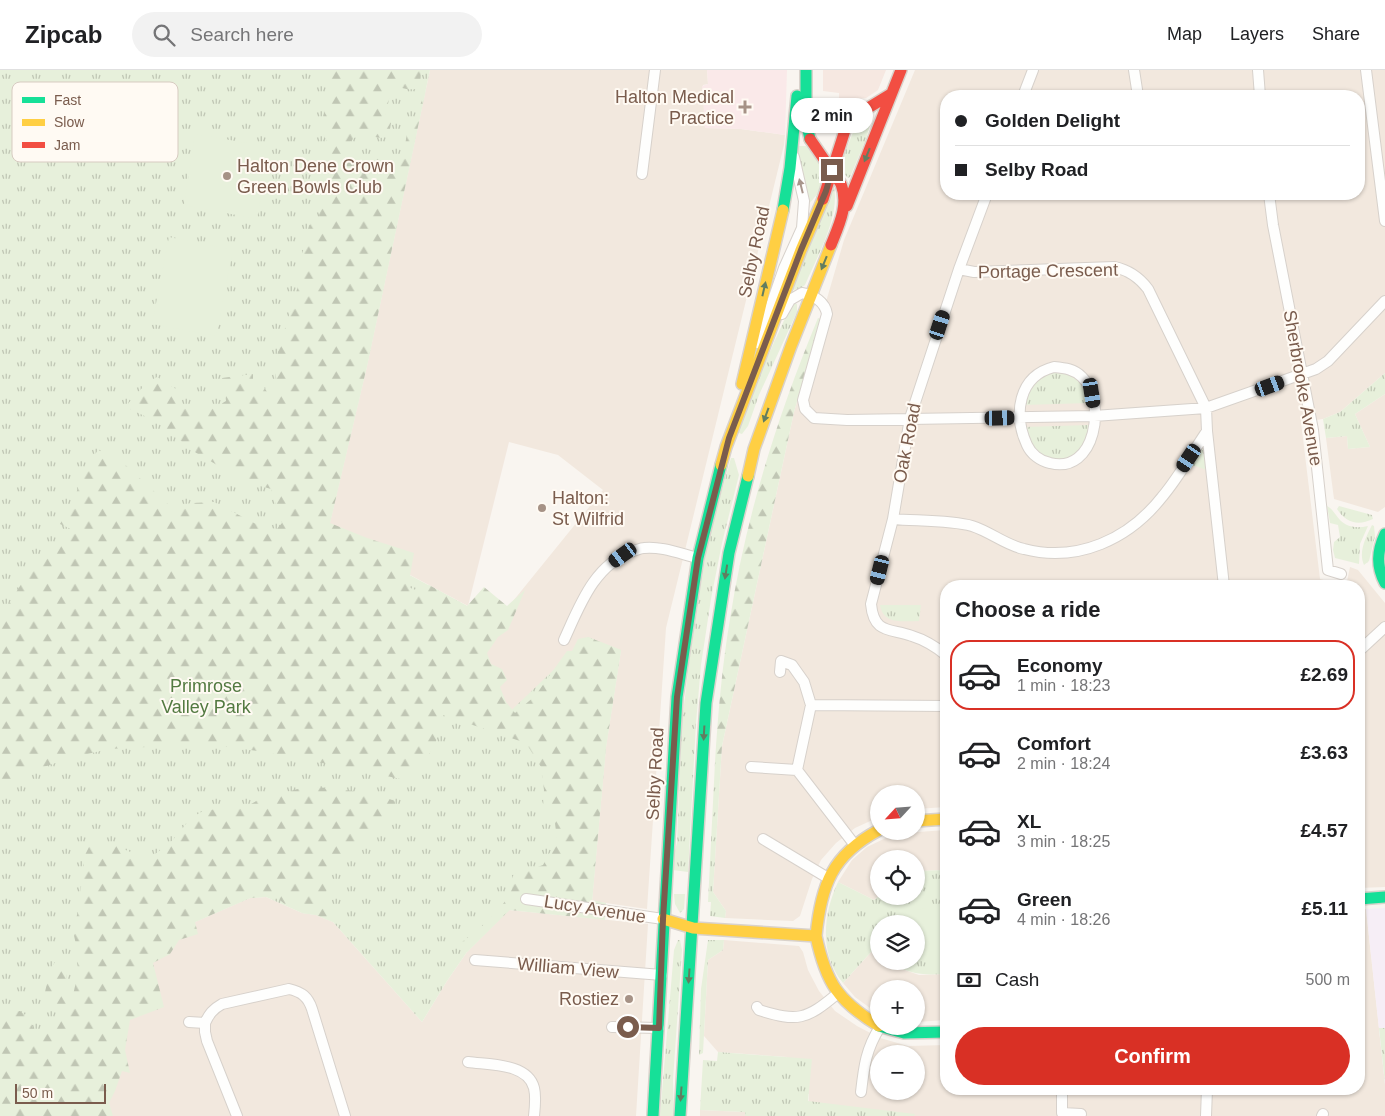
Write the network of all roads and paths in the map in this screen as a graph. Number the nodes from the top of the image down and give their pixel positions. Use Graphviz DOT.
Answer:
graph roads {
  1 [pos="655,70"];
  2 [pos="796,70"];
  3 [pos="806,70"];
  4 [pos="901,70"];
  5 [pos="1033,70"];
  6 [pos="1134,70"];
  7 [pos="1258,70"];
  8 [pos="1366,70"];
  9 [pos="1025,90"];
  10 [pos="1137,90"];
  11 [pos="1260,90"];
  12 [pos="891,94"];
  13 [pos="795,137"];
  14 [pos="811,141"];
  15 [pos="792,151"];
  16 [pos="832,170"];
  17 [pos="642,174"];
  18 [pos="826,191"];
  19 [pos="985,200"];
  20 [pos="1270,200"];
  21 [pos="842,218"];
  22 [pos="1385,220"];
  23 [pos="802,221"];
  24 [pos="958,269"];
  25 [pos="812,295"];
  26 [pos="1385,301"];
  27 [pos="766,341"];
  28 [pos="1302,375"];
  29 [pos="741,404"];
  30 [pos="1206,408"];
  31 [pos="1094,416"];
  32 [pos="1019,417"];
  33 [pos="910,418"];
  34 [pos="1207,431"];
  35 [pos="729,438"];
  36 [pos="893,519"];
  37 [pos="1385,534"];
  38 [pos="698,558"];
  39 [pos="1341,574"];
  40 [pos="1223,580"];
  41 [pos="1385,583"];
  42 [pos="1385,627"];
  43 [pos="564,640"];
  44 [pos="1365,645"];
  45 [pos="940,651"];
  46 [pos="780,672"];
  47 [pos="811,705"];
  48 [pos="940,706"];
  49 [pos="751,768"];
  50 [pos="797,770"];
  51 [pos="940,819"];
  52 [pos="925,820"];
  53 [pos="870,835"];
  54 [pos="763,839"];
  55 [pos="854,844"];
  56 [pos="828,878"];
  57 [pos="1385,897"];
  58 [pos="526,899"];
  59 [pos="1365,899"];
  60 [pos="663,919"];
  61 [pos="693,928"];
  62 [pos="816,936"];
  63 [pos="475,960"];
  64 [pos="662,975"];
  65 [pos="837,994"];
  66 [pos="757,1006"];
  67 [pos="870,1021"];
  68 [pos="189,1022"];
  69 [pos="205,1023"];
  70 [pos="612,1027"];
  71 [pos="659,1028"];
  72 [pos="925,1032"];
  73 [pos="940,1032"];
  74 [pos="875,1035"];
  75 [pos="468,1062"];
  76 [pos="852,1066"];
  77 [pos="864,1067"];
  78 [pos="861,1092"];
  79 [pos="1062,1095"];
  80 [pos="1207,1095"];
  81 [pos="1081,1114"];
  82 [pos="237,1116"];
  83 [pos="345,1116"];
  84 [pos="534,1116"];
  85 [pos="652,1116"];
  86 [pos="680,1116"];
  87 [pos="1206,1116"];
  1 -- 17 [label="street"];
  2 -- 13 [label="main road, Selby Road"];
  3 -- 14 [label="main road"];
  4 -- 12 [label="main road"];
  5 -- 9 [label="street"];
  6 -- 10 [label="street"];
  7 -- 11 [label="street"];
  8 -- 22 [label="street"];
  12 -- 16 [label="main road, Selby Road"];
  12 -- 21 [label="main road, one-way"];
  13 -- 14 [label="street"];
  13 -- 15 [label="main road, Selby Road"];
  14 -- 16 [label="main road"];
  23 -- 15 [label="street, one-way"];
  35 -- 15 [label="main road, Selby Road, one-way"];
  16 -- 18 [label="main road, Selby Road"];
  16 -- 21 [label="main road"];
  18 -- 23 [label="street"];
  18 -- 27 [label="main road, Selby Road"];
  19 -- 24 [label="street, Oak Road"];
  20 -- 28 [label="street, Sherbrooke Avenue"];
  21 -- 25 [label="main road, one-way"];
  23 -- 29 [label="street"];
  24 -- 30 [label="street, Portage Crescent"];
  24 -- 33 [label="street, Oak Road"];
  25 -- 27 [label="street"];
  25 -- 33 [label="street"];
  25 -- 61 [label="main road, one-way"];
  26 -- 28 [label="street"];
  27 -- 29 [label="main road, Selby Road"];
  28 -- 30 [label="street"];
  28 -- 39 [label="street, Sherbrooke Avenue"];
  29 -- 35 [label="main road, Selby Road"];
  30 -- 31 [label="street"];
  30 -- 34 [label="street, Portage Crescent"];
  31 -- 32 [label="street"];
  31 -- 32 [label="street"];
  31 -- 32 [label="street"];
  32 -- 33 [label="street"];
  33 -- 36 [label="street, Oak Road"];
  34 -- 36 [label="street"];
  34 -- 40 [label="street, Portage Crescent"];
  35 -- 38 [label="main road, Selby Road"];
  36 -- 45 [label="street, Oak Road"];
  37 -- 41 [label="main road"];
  38 -- 43 [label="street"];
  38 -- 60 [label="main road, Selby Road"];
  42 -- 44 [label="street"];
  46 -- 47 [label="street"];
  47 -- 48 [label="street"];
  47 -- 50 [label="street"];
  49 -- 50 [label="street"];
  50 -- 55 [label="street"];
  51 -- 52 [label="main road"];
  53 -- 55 [label="main road"];
  54 -- 56 [label="street"];
  55 -- 56 [label="main road"];
  56 -- 62 [label="main road"];
  57 -- 59 [label="main road"];
  58 -- 60 [label="street, Lucy Avenue"];
  60 -- 61 [label="main road"];
  60 -- 64 [label="main road, Selby Road"];
  61 -- 62 [label="main road"];
  61 -- 86 [label="main road, one-way"];
  62 -- 65 [label="main road"];
  63 -- 64 [label="street, William View"];
  64 -- 71 [label="main road, Selby Road"];
  65 -- 66 [label="street"];
  65 -- 67 [label="main road"];
  68 -- 69 [label="street"];
  69 -- 82 [label="street"];
  69 -- 83 [label="street"];
  70 -- 71 [label="street"];
  71 -- 85 [label="main road, Selby Road"];
  72 -- 73 [label="main road"];
  74 -- 77 [label="street"];
  75 -- 84 [label="street"];
  76 -- 77 [label="street"];
  77 -- 78 [label="street"];
  79 -- 81 [label="street"];
  80 -- 87 [label="street"];
}
